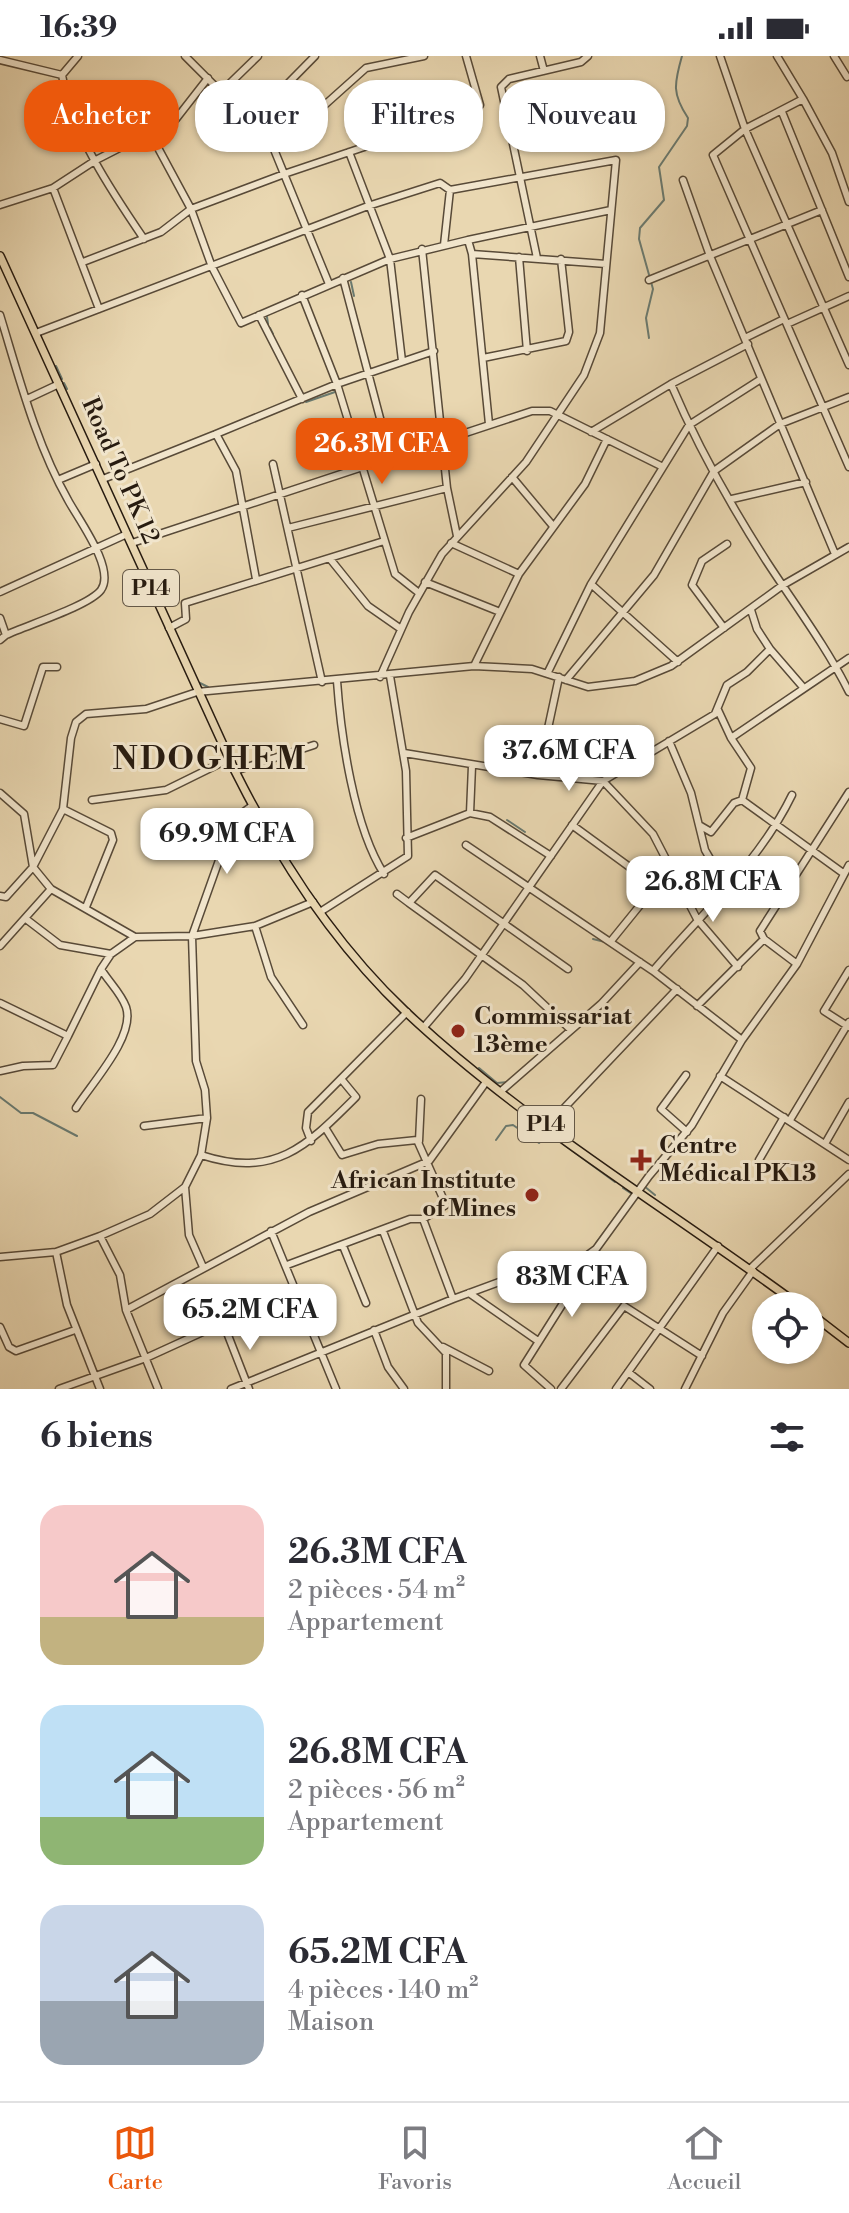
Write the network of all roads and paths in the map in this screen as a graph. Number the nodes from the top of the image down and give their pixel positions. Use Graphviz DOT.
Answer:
graph roads {
  1 [pos="78,56"];
  2 [pos="185,56"];
  3 [pos="201,56"];
  4 [pos="258,56"];
  5 [pos="315,56"];
  6 [pos="424,56"];
  7 [pos="466,56"];
  8 [pos="540,56"];
  9 [pos="588,56"];
  10 [pos="720,56"];
  11 [pos="777,56"];
  12 [pos="834,56"];
  13 [pos="0,60"];
  14 [pos="194,64"];
  15 [pos="544,71"];
  16 [pos="62,75"];
  17 [pos="847,77"];
  18 [pos="208,78"];
  19 [pos="233,80"];
  20 [pos="291,80"];
  21 [pos="473,80"];
  22 [pos="508,80"];
  23 [pos="803,99"];
  24 [pos="328,102"];
  25 [pos="782,112"];
  26 [pos="179,114"];
  27 [pos="745,129"];
  28 [pos="112,152"];
  29 [pos="160,152"];
  30 [pos="276,152"];
  31 [pos="349,152"];
  32 [pos="515,152"];
  33 [pos="96,160"];
  34 [pos="287,173"];
  35 [pos="521,177"];
  36 [pos="683,180"];
  37 [pos="53,188"];
  38 [pos="450,190"];
  39 [pos="849,202"];
  40 [pos="0,205"];
  41 [pos="368,206"];
  42 [pos="191,209"];
  43 [pos="611,210"];
  44 [pos="822,210"];
  45 [pos="787,224"];
  46 [pos="531,227"];
  47 [pos="308,230"];
  48 [pos="144,239"];
  49 [pos="750,239"];
  50 [pos="468,240"];
  51 [pos="444,245"];
  52 [pos="422,249"];
  53 [pos="472,254"];
  54 [pos="710,256"];
  55 [pos="519,257"];
  56 [pos="537,258"];
  57 [pos="1,259"];
  58 [pos="390,259"];
  59 [pos="561,259"];
  60 [pos="83,262"];
  61 [pos="606,264"];
  62 [pos="212,267"];
  63 [pos="849,277"];
  64 [pos="343,278"];
  65 [pos="649,280"];
  66 [pos="329,284"];
  67 [pos="302,295"];
  68 [pos="849,296"];
  69 [pos="823,307"];
  70 [pos="99,309"];
  71 [pos="0,315"];
  72 [pos="259,315"];
  73 [pos="785,321"];
  74 [pos="36,333"];
  75 [pos="746,341"];
  76 [pos="434,351"];
  77 [pos="527,351"];
  78 [pos="483,358"];
  79 [pos="402,361"];
  80 [pos="849,365"];
  81 [pos="367,373"];
  82 [pos="761,379"];
  83 [pos="59,384"];
  84 [pos="337,384"];
  85 [pos="671,384"];
  86 [pos="849,397"];
  87 [pos="27,399"];
  88 [pos="302,399"];
  89 [pos="822,408"];
  90 [pos="559,415"];
  91 [pos="489,424"];
  92 [pos="780,424"];
  93 [pos="689,425"];
  94 [pos="591,432"];
  95 [pos="216,434"];
  96 [pos="442,438"];
  97 [pos="607,439"];
  98 [pos="390,456"];
  99 [pos="96,464"];
  100 [pos="273,464"];
  101 [pos="359,466"];
  102 [pos="661,466"];
  103 [pos="849,467"];
  104 [pos="714,471"];
  105 [pos="512,477"];
  106 [pos="103,479"];
  107 [pos="58,480"];
  108 [pos="806,482"];
  109 [pos="447,488"];
  110 [pos="279,493"];
  111 [pos="732,499"];
  112 [pos="242,504"];
  113 [pos="373,504"];
  114 [pos="553,526"];
  115 [pos="288,528"];
  116 [pos="127,534"];
  117 [pos="457,536"];
  118 [pos="384,541"];
  119 [pos="132,543"];
  120 [pos="451,543"];
  121 [pos="727,544"];
  122 [pos="95,547"];
  123 [pos="849,547"];
  124 [pos="835,554"];
  125 [pos="331,560"];
  126 [pos="294,568"];
  127 [pos="519,574"];
  128 [pos="256,579"];
  129 [pos="425,582"];
  130 [pos="591,584"];
  131 [pos="783,585"];
  132 [pos="0,592"];
  133 [pos="419,593"];
  134 [pos="751,610"];
  135 [pos="500,612"];
  136 [pos="623,613"];
  137 [pos="0,618"];
  138 [pos="169,628"];
  139 [pos="724,628"];
  140 [pos="401,629"];
  141 [pos="3,638"];
  142 [pos="770,649"];
  143 [pos="849,658"];
  144 [pos="678,662"];
  145 [pos="836,665"];
  146 [pos="474,666"];
  147 [pos="57,667"];
  148 [pos="548,672"];
  149 [pos="390,676"];
  150 [pos="380,677"];
  151 [pos="563,679"];
  152 [pos="337,681"];
  153 [pos="322,682"];
  154 [pos="802,686"];
  155 [pos="197,692"];
  156 [pos="849,692"];
  157 [pos="718,710"];
  158 [pos="0,719"];
  159 [pos="731,738"];
  160 [pos="669,741"];
  161 [pos="314,745"];
  162 [pos="404,753"];
  163 [pos="229,759"];
  164 [pos="472,766"];
  165 [pos="235,771"];
  166 [pos="538,775"];
  167 [pos="603,781"];
  168 [pos="849,792"];
  169 [pos="0,793"];
  170 [pos="792,795"];
  171 [pos="92,800"];
  172 [pos="742,800"];
  173 [pos="252,806"];
  174 [pos="63,809"];
  175 [pos="470,813"];
  176 [pos="698,824"];
  177 [pos="572,825"];
  178 [pos="777,826"];
  179 [pos="406,838"];
  180 [pos="466,845"];
  181 [pos="813,852"];
  182 [pos="551,856"];
  183 [pos="849,865"];
  184 [pos="33,867"];
  185 [pos="843,873"];
  186 [pos="384,874"];
  187 [pos="727,888"];
  188 [pos="51,889"];
  189 [pos="529,890"];
  190 [pos="397,894"];
  191 [pos="0,896"];
  192 [pos="313,902"];
  193 [pos="409,903"];
  194 [pos="86,907"];
  195 [pos="320,912"];
  196 [pos="26,919"];
  197 [pos="697,919"];
  198 [pos="505,922"];
  199 [pos="255,926"];
  200 [pos="192,936"];
  201 [pos="135,937"];
  202 [pos="764,939"];
  203 [pos="611,941"];
  204 [pos="0,946"];
  205 [pos="111,954"];
  206 [pos="482,954"];
  207 [pos="640,962"];
  208 [pos="797,964"];
  209 [pos="738,967"];
  210 [pos="101,969"];
  211 [pos="568,969"];
  212 [pos="849,970"];
  213 [pos="653,971"];
  214 [pos="677,989"];
  215 [pos="0,1003"];
  216 [pos="697,1006"];
  217 [pos="407,1012"];
  218 [pos="303,1025"];
  219 [pos="848,1025"];
  220 [pos="424,1027"];
  221 [pos="571,1030"];
  222 [pos="68,1036"];
  223 [pos="742,1040"];
  224 [pos="0,1071"];
  225 [pos="686,1075"];
  226 [pos="720,1076"];
  227 [pos="342,1080"];
  228 [pos="486,1082"];
  229 [pos="500,1092"];
  230 [pos="421,1099"];
  231 [pos="849,1102"];
  232 [pos="76,1108"];
  233 [pos="207,1118"];
  234 [pos="787,1119"];
  235 [pos="548,1125"];
  236 [pos="144,1126"];
  237 [pos="326,1129"];
  238 [pos="687,1132"];
  239 [pos="311,1141"];
  240 [pos="419,1141"];
  241 [pos="826,1142"];
  242 [pos="201,1155"];
  243 [pos="759,1160"];
  244 [pos="849,1160"];
  245 [pos="429,1161"];
  246 [pos="849,1174"];
  247 [pos="185,1187"];
  248 [pos="639,1190"];
  249 [pos="423,1219"];
  250 [pos="271,1231"];
  251 [pos="383,1231"];
  252 [pos="100,1236"];
  253 [pos="343,1246"];
  254 [pos="718,1246"];
  255 [pos="56,1252"];
  256 [pos="0,1257"];
  257 [pos="287,1265"];
  258 [pos="203,1267"];
  259 [pos="540,1267"];
  260 [pos="752,1270"];
  261 [pos="781,1292"];
  262 [pos="469,1293"];
  263 [pos="301,1299"];
  264 [pos="453,1299"];
  265 [pos="366,1303"];
  266 [pos="126,1310"];
  267 [pos="416,1315"];
  268 [pos="824,1324"];
  269 [pos="224,1325"];
  270 [pos="660,1326"];
  271 [pos="0,1327"];
  272 [pos="75,1330"];
  273 [pos="374,1330"];
  274 [pos="538,1341"];
  275 [pos="849,1343"];
  276 [pos="443,1347"];
  277 [pos="320,1351"];
  278 [pos="702,1356"];
  279 [pos="146,1358"];
  280 [pos="489,1371"];
  281 [pos="628,1372"];
  282 [pos="94,1374"];
  283 [pos="247,1386"];
  284 [pos="59,1389"];
  285 [pos="100,1389"];
  286 [pos="158,1389"];
  287 [pos="231,1389"];
  288 [pos="336,1389"];
  289 [pos="404,1389"];
  290 [pos="446,1389"];
  291 [pos="551,1389"];
  292 [pos="561,1389"];
  293 [pos="616,1389"];
  294 [pos="650,1389"];
  295 [pos="685,1389"];
  1 -- 16 [label="street"];
  2 -- 14 [label="street"];
  3 -- 14 [label="street"];
  4 -- 19 [label="street"];
  5 -- 20 [label="street"];
  6 -- 24 [label="street"];
  7 -- 21 [label="street"];
  8 -- 15 [label="street"];
  9 -- 15 [label="street"];
  10 -- 27 [label="street"];
  11 -- 23 [label="street"];
  12 -- 17 [label="street"];
  13 -- 16 [label="street"];
  14 -- 18 [label="street"];
  15 -- 22 [label="street"];
  16 -- 33 [label="street"];
  18 -- 26 [label="street"];
  23 -- 25 [label="street"];
  23 -- 39 [label="street"];
  25 -- 27 [label="street"];
  25 -- 44 [label="street"];
  27 -- 45 [label="street"];
  27 -- 49 [label="street"];
  28 -- 33 [label="street"];
  29 -- 42 [label="street"];
  30 -- 34 [label="street"];
  31 -- 34 [label="street"];
  31 -- 41 [label="street"];
  32 -- 35 [label="street"];
  33 -- 37 [label="street"];
  33 -- 48 [label="street"];
  34 -- 42 [label="street"];
  34 -- 47 [label="street"];
  35 -- 38 [label="street"];
  35 -- 43 [label="street"];
  35 -- 46 [label="street"];
  36 -- 54 [label="street"];
  37 -- 40 [label="street"];
  37 -- 60 [label="street"];
  38 -- 41 [label="street"];
  38 -- 51 [label="street"];
  41 -- 47 [label="street"];
  41 -- 58 [label="street"];
  42 -- 48 [label="street"];
  42 -- 62 [label="street"];
  43 -- 46 [label="street"];
  43 -- 61 [label="street"];
  44 -- 45 [label="street"];
  44 -- 63 [label="street"];
  45 -- 49 [label="street"];
  45 -- 69 [label="street"];
  46 -- 50 [label="street"];
  46 -- 56 [label="street"];
  47 -- 62 [label="street"];
  47 -- 66 [label="street"];
  48 -- 60 [label="street"];
  49 -- 54 [label="street"];
  49 -- 73 [label="street"];
  50 -- 51 [label="street"];
  50 -- 53 [label="street"];
  51 -- 52 [label="street"];
  52 -- 58 [label="street"];
  52 -- 76 [label="street"];
  53 -- 55 [label="street"];
  53 -- 78 [label="street"];
  54 -- 65 [label="street"];
  54 -- 75 [label="street"];
  55 -- 56 [label="street"];
  55 -- 77 [label="street"];
  56 -- 59 [label="street"];
  57 -- 74 [label="main road, Road To PK 12 / P14"];
  58 -- 64 [label="street"];
  58 -- 79 [label="street"];
  59 -- 61 [label="street"];
  59 -- 77 [label="street"];
  60 -- 70 [label="street"];
  61 -- 90 [label="street"];
  62 -- 70 [label="street"];
  62 -- 72 [label="street"];
  64 -- 66 [label="street"];
  64 -- 81 [label="street"];
  66 -- 67 [label="street"];
  67 -- 72 [label="street"];
  67 -- 84 [label="street"];
  68 -- 69 [label="street"];
  69 -- 73 [label="street"];
  69 -- 80 [label="street"];
  70 -- 74 [label="street"];
  71 -- 87 [label="street"];
  72 -- 88 [label="street"];
  73 -- 75 [label="street"];
  73 -- 89 [label="street"];
  74 -- 83 [label="main road, Road To PK 12 / P14"];
  75 -- 82 [label="street"];
  75 -- 85 [label="street"];
  76 -- 79 [label="street"];
  76 -- 96 [label="street"];
  77 -- 78 [label="street"];
  78 -- 91 [label="street"];
  79 -- 81 [label="street"];
  81 -- 84 [label="street"];
  81 -- 98 [label="street"];
  82 -- 92 [label="street"];
  82 -- 93 [label="street"];
  83 -- 87 [label="street"];
  83 -- 99 [label="main road, Road To PK 12 / P14"];
  84 -- 88 [label="street"];
  84 -- 101 [label="street"];
  85 -- 93 [label="street"];
  85 -- 94 [label="street"];
  86 -- 89 [label="street"];
  87 -- 107 [label="street"];
  88 -- 95 [label="street"];
  89 -- 92 [label="street"];
  89 -- 103 [label="street"];
  90 -- 91 [label="street"];
  90 -- 94 [label="street"];
  90 -- 105 [label="street"];
  91 -- 96 [label="street"];
  92 -- 104 [label="street"];
  92 -- 108 [label="street"];
  93 -- 102 [label="street"];
  93 -- 104 [label="street"];
  94 -- 97 [label="street"];
  95 -- 106 [label="street"];
  95 -- 112 [label="street"];
  96 -- 98 [label="street"];
  96 -- 109 [label="street"];
  97 -- 102 [label="street"];
  97 -- 114 [label="street"];
  98 -- 101 [label="street"];
  99 -- 106 [label="main road, Road To PK 12 / P14"];
  99 -- 107 [label="street"];
  100 -- 110 [label="street"];
  101 -- 110 [label="street"];
  101 -- 113 [label="street"];
  102 -- 130 [label="street"];
  104 -- 111 [label="street"];
  104 -- 136 [label="street"];
  105 -- 114 [label="street"];
  105 -- 117 [label="street"];
  106 -- 116 [label="main road, Road To PK 12 / P14"];
  107 -- 122 [label="street"];
  108 -- 111 [label="street"];
  108 -- 124 [label="street"];
  109 -- 113 [label="street"];
  109 -- 117 [label="street"];
  110 -- 112 [label="street"];
  110 -- 115 [label="street"];
  111 -- 131 [label="street"];
  112 -- 119 [label="street"];
  112 -- 128 [label="street"];
  113 -- 115 [label="street"];
  113 -- 118 [label="street"];
  114 -- 127 [label="street"];
  115 -- 126 [label="street"];
  116 -- 119 [label="main road, Road To PK 12 / P14"];
  116 -- 122 [label="street"];
  117 -- 120 [label="street"];
  118 -- 125 [label="street"];
  118 -- 133 [label="street"];
  119 -- 138 [label="main road, Road To PK 12 / P14"];
  120 -- 127 [label="street"];
  120 -- 129 [label="street"];
  121 -- 139 [label="street"];
  122 -- 132 [label="street"];
  122 -- 141 [label="street"];
  123 -- 124 [label="street"];
  124 -- 131 [label="street"];
  125 -- 126 [label="street"];
  125 -- 140 [label="street"];
  126 -- 128 [label="street"];
  126 -- 153 [label="street"];
  127 -- 135 [label="street"];
  128 -- 138 [label="street"];
  129 -- 133 [label="street"];
  129 -- 135 [label="street"];
  130 -- 136 [label="street"];
  130 -- 148 [label="street"];
  131 -- 134 [label="street"];
  131 -- 145 [label="street"];
  133 -- 140 [label="street"];
  134 -- 139 [label="street"];
  134 -- 142 [label="street"];
  135 -- 146 [label="street"];
  136 -- 144 [label="street"];
  136 -- 151 [label="street"];
  137 -- 141 [label="street"];
  138 -- 155 [label="main road, Road To PK 12 / P14"];
  139 -- 144 [label="street"];
  140 -- 150 [label="street"];
  142 -- 154 [label="street"];
  142 -- 157 [label="street"];
  143 -- 145 [label="street"];
  144 -- 151 [label="street"];
  145 -- 154 [label="street"];
  145 -- 156 [label="street"];
  146 -- 148 [label="street"];
  146 -- 149 [label="street"];
  147 -- 158 [label="street"];
  148 -- 151 [label="street"];
  149 -- 150 [label="street"];
  149 -- 162 [label="street"];
  150 -- 152 [label="street"];
  151 -- 166 [label="street"];
  152 -- 153 [label="street"];
  152 -- 186 [label="street"];
  153 -- 155 [label="street"];
  154 -- 159 [label="street"];
  155 -- 163 [label="main road, Road To PK 12 / P14"];
  155 -- 174 [label="street"];
  157 -- 159 [label="street"];
  157 -- 160 [label="street"];
  159 -- 172 [label="street"];
  160 -- 167 [label="street"];
  160 -- 176 [label="street"];
  161 -- 165 [label="street"];
  162 -- 164 [label="street"];
  162 -- 179 [label="street"];
  163 -- 165 [label="main road, Road To PK 12 / P14"];
  163 -- 171 [label="street"];
  164 -- 166 [label="street"];
  164 -- 175 [label="street"];
  165 -- 173 [label="main road, Road To PK 12 / P14"];
  166 -- 167 [label="street"];
  167 -- 177 [label="street"];
  167 -- 197 [label="street"];
  168 -- 181 [label="street"];
  169 -- 184 [label="street"];
  170 -- 178 [label="street"];
  172 -- 176 [label="street"];
  172 -- 178 [label="street"];
  173 -- 192 [label="main road, Road To PK 12 / P14"];
  173 -- 200 [label="street"];
  174 -- 184 [label="street"];
  174 -- 194 [label="street"];
  175 -- 179 [label="street"];
  175 -- 182 [label="street"];
  176 -- 187 [label="street"];
  177 -- 182 [label="street"];
  177 -- 203 [label="street"];
  178 -- 181 [label="street"];
  178 -- 187 [label="street"];
  179 -- 186 [label="street"];
  180 -- 189 [label="street"];
  181 -- 185 [label="street"];
  181 -- 202 [label="street"];
  182 -- 189 [label="street"];
  183 -- 185 [label="street"];
  184 -- 188 [label="street"];
  184 -- 191 [label="street"];
  185 -- 208 [label="street"];
  186 -- 195 [label="street"];
  187 -- 197 [label="street"];
  188 -- 194 [label="street"];
  188 -- 196 [label="street"];
  189 -- 198 [label="street"];
  189 -- 203 [label="street"];
  190 -- 193 [label="street"];
  192 -- 195 [label="main road, Road To PK 12 / P14"];
  192 -- 199 [label="street"];
  193 -- 198 [label="street"];
  193 -- 206 [label="street"];
  194 -- 201 [label="street"];
  195 -- 217 [label="main road, P14"];
  196 -- 204 [label="street"];
  196 -- 205 [label="street"];
  197 -- 209 [label="street"];
  197 -- 213 [label="street"];
  198 -- 206 [label="street"];
  198 -- 211 [label="street"];
  199 -- 200 [label="street"];
  199 -- 218 [label="street"];
  200 -- 201 [label="street"];
  200 -- 233 [label="street"];
  201 -- 205 [label="street"];
  202 -- 208 [label="street"];
  202 -- 209 [label="street"];
  203 -- 207 [label="street"];
  205 -- 210 [label="street"];
  206 -- 220 [label="street"];
  206 -- 221 [label="street"];
  207 -- 213 [label="street"];
  207 -- 221 [label="street"];
  208 -- 223 [label="street"];
  209 -- 216 [label="street"];
  210 -- 222 [label="street"];
  210 -- 232 [label="street"];
  212 -- 219 [label="street"];
  213 -- 214 [label="street"];
  214 -- 216 [label="street"];
  214 -- 235 [label="street"];
  215 -- 222 [label="street"];
  216 -- 223 [label="street"];
  217 -- 220 [label="main road, P14"];
  217 -- 227 [label="street"];
  219 -- 234 [label="street"];
  220 -- 228 [label="main road, P14"];
  221 -- 229 [label="street"];
  222 -- 224 [label="street"];
  223 -- 226 [label="street"];
  225 -- 238 [label="street"];
  226 -- 234 [label="street"];
  226 -- 238 [label="street"];
  227 -- 237 [label="street"];
  227 -- 239 [label="street"];
  228 -- 229 [label="main road, P14"];
  228 -- 245 [label="street"];
  229 -- 235 [label="main road, P14"];
  230 -- 240 [label="street"];
  231 -- 241 [label="street"];
  233 -- 236 [label="street"];
  233 -- 242 [label="street"];
  234 -- 241 [label="street"];
  234 -- 243 [label="street"];
  235 -- 248 [label="main road, P14"];
  237 -- 239 [label="street"];
  237 -- 240 [label="street"];
  238 -- 248 [label="street"];
  239 -- 242 [label="street"];
  240 -- 245 [label="street"];
  241 -- 244 [label="street"];
  242 -- 247 [label="street"];
  245 -- 249 [label="street"];
  245 -- 250 [label="street"];
  246 -- 260 [label="street"];
  247 -- 252 [label="street"];
  247 -- 258 [label="street"];
  248 -- 254 [label="main road, P14"];
  248 -- 259 [label="street"];
  249 -- 251 [label="street"];
  249 -- 264 [label="street"];
  250 -- 257 [label="street"];
  250 -- 258 [label="street"];
  251 -- 253 [label="street"];
  251 -- 267 [label="street"];
  252 -- 255 [label="street"];
  252 -- 266 [label="street"];
  253 -- 257 [label="street"];
  253 -- 265 [label="street"];
  254 -- 260 [label="main road, P14"];
  254 -- 270 [label="street"];
  255 -- 256 [label="street"];
  255 -- 272 [label="street"];
  257 -- 263 [label="street"];
  258 -- 266 [label="street"];
  259 -- 262 [label="street"];
  259 -- 274 [label="street"];
  260 -- 261 [label="main road, P14"];
  260 -- 278 [label="street"];
  262 -- 264 [label="street"];
  262 -- 274 [label="street"];
  263 -- 269 [label="street"];
  263 -- 277 [label="street"];
  264 -- 267 [label="street"];
  266 -- 279 [label="street"];
  267 -- 273 [label="street"];
  267 -- 276 [label="street"];
  268 -- 275 [label="main road"];
  269 -- 279 [label="street"];
  269 -- 283 [label="street"];
  270 -- 278 [label="street"];
  270 -- 281 [label="street"];
  270 -- 292 [label="street"];
  271 -- 272 [label="street"];
  272 -- 282 [label="street"];
  273 -- 277 [label="street"];
  273 -- 289 [label="street"];
  274 -- 291 [label="street"];
  276 -- 280 [label="street"];
  276 -- 290 [label="street"];
  277 -- 283 [label="street"];
  277 -- 288 [label="street"];
  278 -- 295 [label="street"];
  279 -- 282 [label="street"];
  279 -- 286 [label="street"];
  281 -- 293 [label="street"];
  281 -- 294 [label="street"];
  282 -- 284 [label="street"];
  282 -- 285 [label="street"];
  283 -- 287 [label="street"];
}
